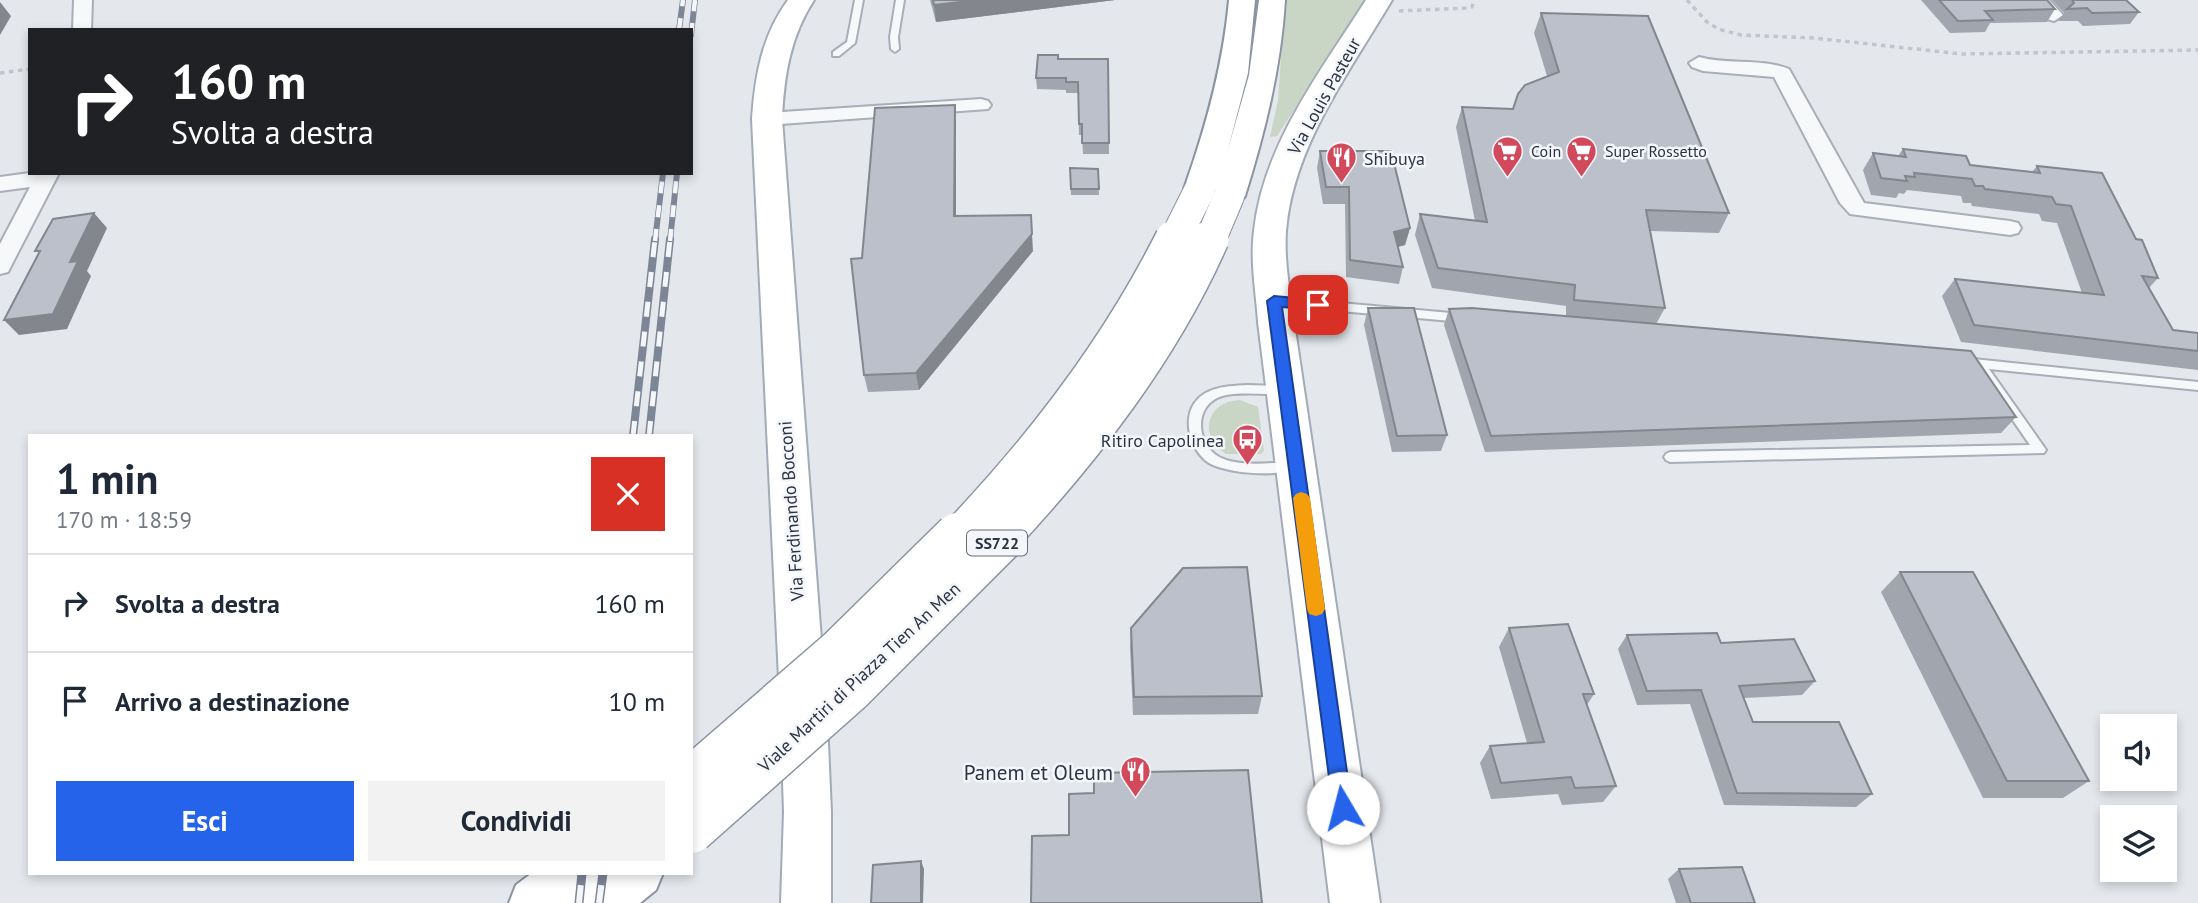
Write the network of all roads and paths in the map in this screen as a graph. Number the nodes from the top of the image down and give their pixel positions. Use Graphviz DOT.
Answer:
graph roads {
  1 [pos="83,0"];
  2 [pos="801,0"];
  3 [pos="859,0"];
  4 [pos="900,0"];
  5 [pos="1272,0"];
  6 [pos="1474,0"];
  7 [pos="1688,0"];
  8 [pos="2039,0"];
  9 [pos="1239,6"];
  10 [pos="1386,7"];
  11 [pos="2054,15"];
  12 [pos="82,28"];
  13 [pos="895,49"];
  14 [pos="2198,50"];
  15 [pos="836,54"];
  16 [pos="1699,63"];
  17 [pos="28,69"];
  18 [pos="0,73"];
  19 [pos="981,105"];
  20 [pos="767,119"];
  21 [pos="47,176"];
  22 [pos="0,184"];
  23 [pos="1214,192"];
  24 [pos="2010,228"];
  25 [pos="0,266"];
  26 [pos="1274,301"];
  27 [pos="1470,318"];
  28 [pos="1953,361"];
  29 [pos="1979,363"];
  30 [pos="2198,386"];
  31 [pos="1286,390"];
  32 [pos="1670,457"];
  33 [pos="1297,467"];
  34 [pos="693,778"];
  35 [pos="693,828"];
  36 [pos="571,875"];
  37 [pos="635,875"];
  38 [pos="534,903"];
  39 [pos="599,903"];
  40 [pos="806,903"];
  41 [pos="1355,903"];
  1 -- 12 [label="street"];
  2 -- 20 [label="main road, Via Ferdinando Bocconi"];
  3 -- 15 [label="lane"];
  4 -- 13 [label="lane"];
  5 -- 23 [label="main road, Viale Martiri di Piazza Tien An Men / SS722"];
  6 -- 10 [label="path"];
  7 -- 14 [label="path"];
  8 -- 11 [label="street"];
  9 -- 23 [label="main road, Viale Martiri di Piazza Tien An Men / SS722"];
  10 -- 26 [label="main road, Via Louis Pasteur"];
  16 -- 24 [label="street"];
  17 -- 18 [label="path"];
  19 -- 20 [label="street"];
  20 -- 40 [label="main road, Via Ferdinando Bocconi"];
  21 -- 22 [label="street"];
  21 -- 25 [label="street"];
  23 -- 34 [label="main road, Viale Martiri di Piazza Tien An Men / SS722, bridge"];
  23 -- 35 [label="main road, Viale Martiri di Piazza Tien An Men / SS722, bridge"];
  26 -- 27 [label="lane"];
  26 -- 31 [label="main road, Via Louis Pasteur"];
  28 -- 29 [label="lane"];
  29 -- 30 [label="lane"];
  29 -- 32 [label="lane"];
  31 -- 33 [label="main road, Via Louis Pasteur"];
  31 -- 33 [label="lane"];
  33 -- 41 [label="main road, Via Louis Pasteur"];
  36 -- 38 [label="main road"];
  37 -- 39 [label="main road"];
}
